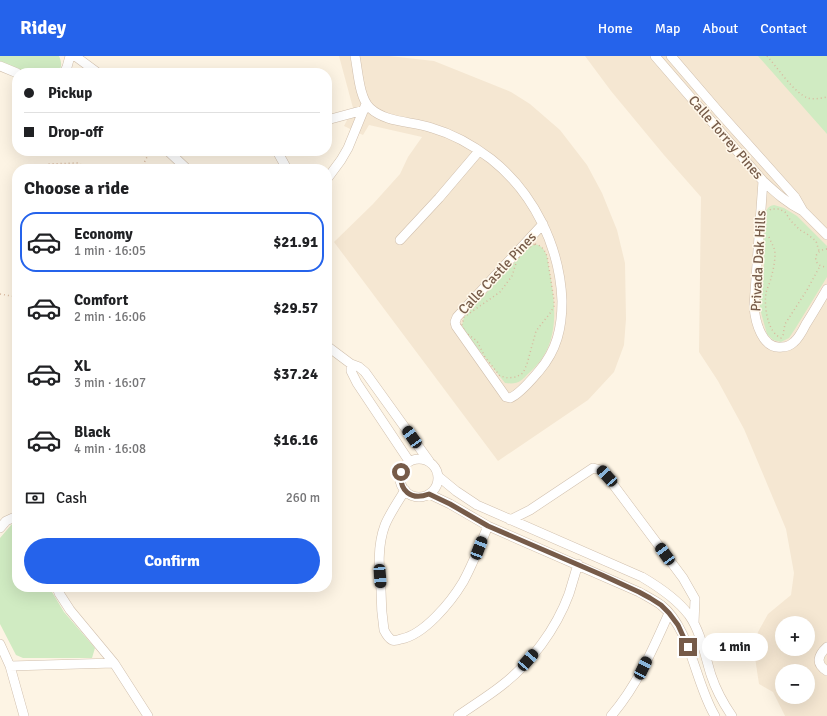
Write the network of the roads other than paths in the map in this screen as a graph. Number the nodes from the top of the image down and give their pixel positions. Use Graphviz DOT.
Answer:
graph roads {
  1 [pos="70,56"];
  2 [pos="75,56"];
  3 [pos="355,56"];
  4 [pos="655,56"];
  5 [pos="671,56"];
  6 [pos="0,66"];
  7 [pos="66,68"];
  8 [pos="91,68"];
  9 [pos="12,71"];
  10 [pos="365,107"];
  11 [pos="332,118"];
  12 [pos="479,151"];
  13 [pos="173,156"];
  14 [pos="182,164"];
  15 [pos="332,172"];
  16 [pos="763,181"];
  17 [pos="803,210"];
  18 [pos="543,224"];
  19 [pos="827,235"];
  20 [pos="400,240"];
  21 [pos="827,289"];
  22 [pos="332,350"];
  23 [pos="351,364"];
  24 [pos="409,461"];
  25 [pos="429,461"];
  26 [pos="439,477"];
  27 [pos="405,490"];
  28 [pos="429,494"];
  29 [pos="12,518"];
  30 [pos="510,520"];
  31 [pos="488,526"];
  32 [pos="0,528"];
  33 [pos="578,564"];
  34 [pos="59,592"];
  35 [pos="669,613"];
  36 [pos="694,623"];
  37 [pos="0,644"];
  38 [pos="827,647"];
  39 [pos="114,663"];
  40 [pos="10,666"];
  41 [pos="827,671"];
  42 [pos="24,716"];
  43 [pos="148,716"];
  44 [pos="458,716"];
  45 [pos="611,716"];
  46 [pos="715,716"];
  47 [pos="732,716"];
  1 -- 7 [label="street"];
  2 -- 8 [label="street"];
  3 -- 10 [label="street"];
  4 -- 16 [label="street, Calle Torrey Pines"];
  5 -- 17 [label="street, Calle Torrey Pines"];
  6 -- 9 [label="street"];
  10 -- 11 [label="street"];
  10 -- 12 [label="street, Calle Castle Pines"];
  10 -- 15 [label="street"];
  12 -- 18 [label="street, Calle Castle Pines"];
  12 -- 20 [label="street"];
  13 -- 14 [label="street"];
  16 -- 17 [label="street, Calle Torrey Pines"];
  16 -- 21 [label="street, Privada Dak Hills"];
  17 -- 19 [label="street, Calle Torrey Pines"];
  18 -- 18 [label="street, Calle Castle Pines"];
  22 -- 23 [label="street"];
  23 -- 24 [label="street"];
  23 -- 25 [label="street"];
  24 -- 25 [label="street"];
  24 -- 27 [label="street"];
  25 -- 26 [label="street"];
  26 -- 28 [label="street"];
  26 -- 30 [label="street"];
  27 -- 28 [label="street"];
  27 -- 31 [label="street"];
  28 -- 31 [label="street"];
  29 -- 32 [label="street"];
  30 -- 36 [label="street"];
  30 -- 36 [label="street"];
  31 -- 33 [label="street"];
  33 -- 35 [label="street"];
  33 -- 44 [label="street"];
  34 -- 39 [label="street"];
  35 -- 45 [label="street"];
  35 -- 46 [label="street"];
  36 -- 47 [label="street"];
  37 -- 40 [label="street"];
  38 -- 41 [label="street"];
  39 -- 40 [label="street"];
  39 -- 43 [label="street"];
  40 -- 42 [label="street"];
}
